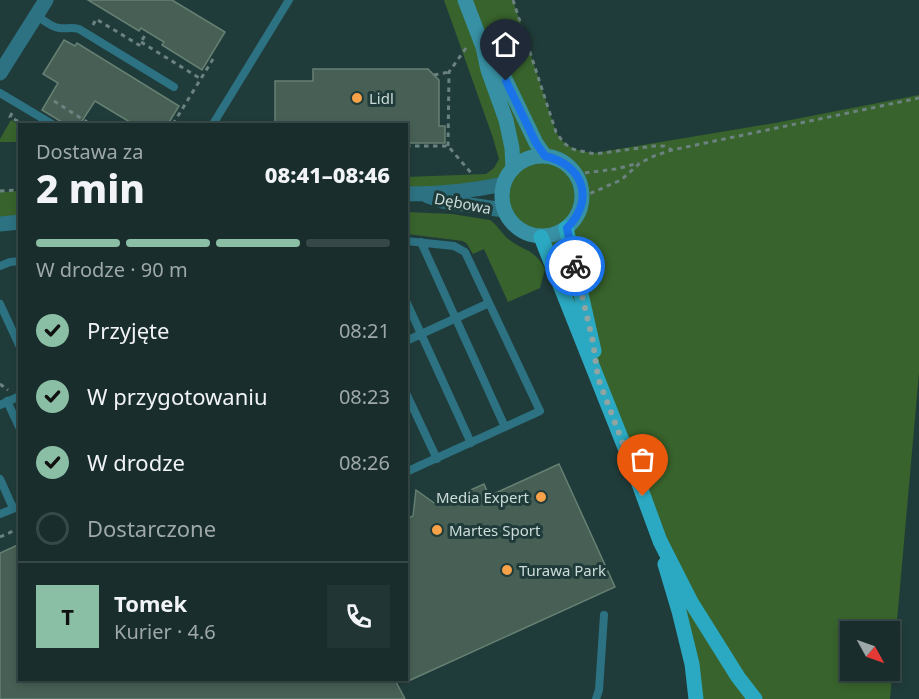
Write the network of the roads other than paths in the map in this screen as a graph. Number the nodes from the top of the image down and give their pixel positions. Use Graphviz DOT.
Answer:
graph roads {
  1 [pos="289,0"];
  2 [pos="465,0"];
  3 [pos="39,5"];
  4 [pos="483,47"];
  5 [pos="0,73"];
  6 [pos="174,87"];
  7 [pos="0,93"];
  8 [pos="50,123"];
  9 [pos="214,123"];
  10 [pos="545,156"];
  11 [pos="513,169"];
  12 [pos="504,184"];
  13 [pos="408,194"];
  14 [pos="423,194"];
  15 [pos="504,210"];
  16 [pos="18,222"];
  17 [pos="0,224"];
  18 [pos="567,228"];
  19 [pos="541,237"];
  20 [pos="408,241"];
  21 [pos="421,242"];
  22 [pos="18,261"];
  23 [pos="0,266"];
  24 [pos="489,303"];
  25 [pos="0,304"];
  26 [pos="408,305"];
  27 [pos="455,319"];
  28 [pos="422,334"];
  29 [pos="408,340"];
  30 [pos="18,343"];
  31 [pos="598,378"];
  32 [pos="18,397"];
  33 [pos="408,397"];
  34 [pos="4,403"];
  35 [pos="18,426"];
  36 [pos="505,427"];
  37 [pos="471,443"];
  38 [pos="437,459"];
  39 [pos="408,471"];
  40 [pos="0,479"];
  41 [pos="16,507"];
  42 [pos="0,514"];
  43 [pos="660,541"];
  44 [pos="604,615"];
  45 [pos="596,699"];
  46 [pos="696,699"];
  47 [pos="755,699"];
  1 -- 9 [label="lane"];
  2 -- 4 [label="street"];
  3 -- 5 [label="street"];
  3 -- 6 [label="lane"];
  4 -- 10 [label="street"];
  4 -- 11 [label="street"];
  7 -- 8 [label="lane"];
  10 -- 11 [label="street"];
  10 -- 18 [label="street"];
  11 -- 12 [label="street"];
  12 -- 14 [label="street, Dębowa"];
  12 -- 15 [label="street"];
  13 -- 14 [label="street, Dębowa"];
  14 -- 15 [label="street, Dębowa"];
  15 -- 19 [label="street"];
  16 -- 17 [label="street"];
  18 -- 19 [label="street"];
  18 -- 31 [label="main road"];
  19 -- 31 [label="main road"];
  20 -- 21 [label="lane"];
  21 -- 24 [label="lane"];
  21 -- 27 [label="lane"];
  22 -- 23 [label="lane"];
  24 -- 27 [label="lane"];
  24 -- 36 [label="lane"];
  25 -- 30 [label="lane"];
  26 -- 28 [label="lane"];
  27 -- 28 [label="lane"];
  27 -- 36 [label="lane"];
  28 -- 29 [label="lane"];
  28 -- 37 [label="lane"];
  31 -- 43 [label="main road"];
  32 -- 34 [label="lane"];
  33 -- 38 [label="lane"];
  34 -- 35 [label="lane"];
  36 -- 37 [label="lane"];
  37 -- 38 [label="lane"];
  38 -- 39 [label="lane"];
  40 -- 41 [label="lane"];
  41 -- 42 [label="lane"];
  43 -- 46 [label="main road"];
  43 -- 47 [label="main road"];
  44 -- 45 [label="lane"];
}
